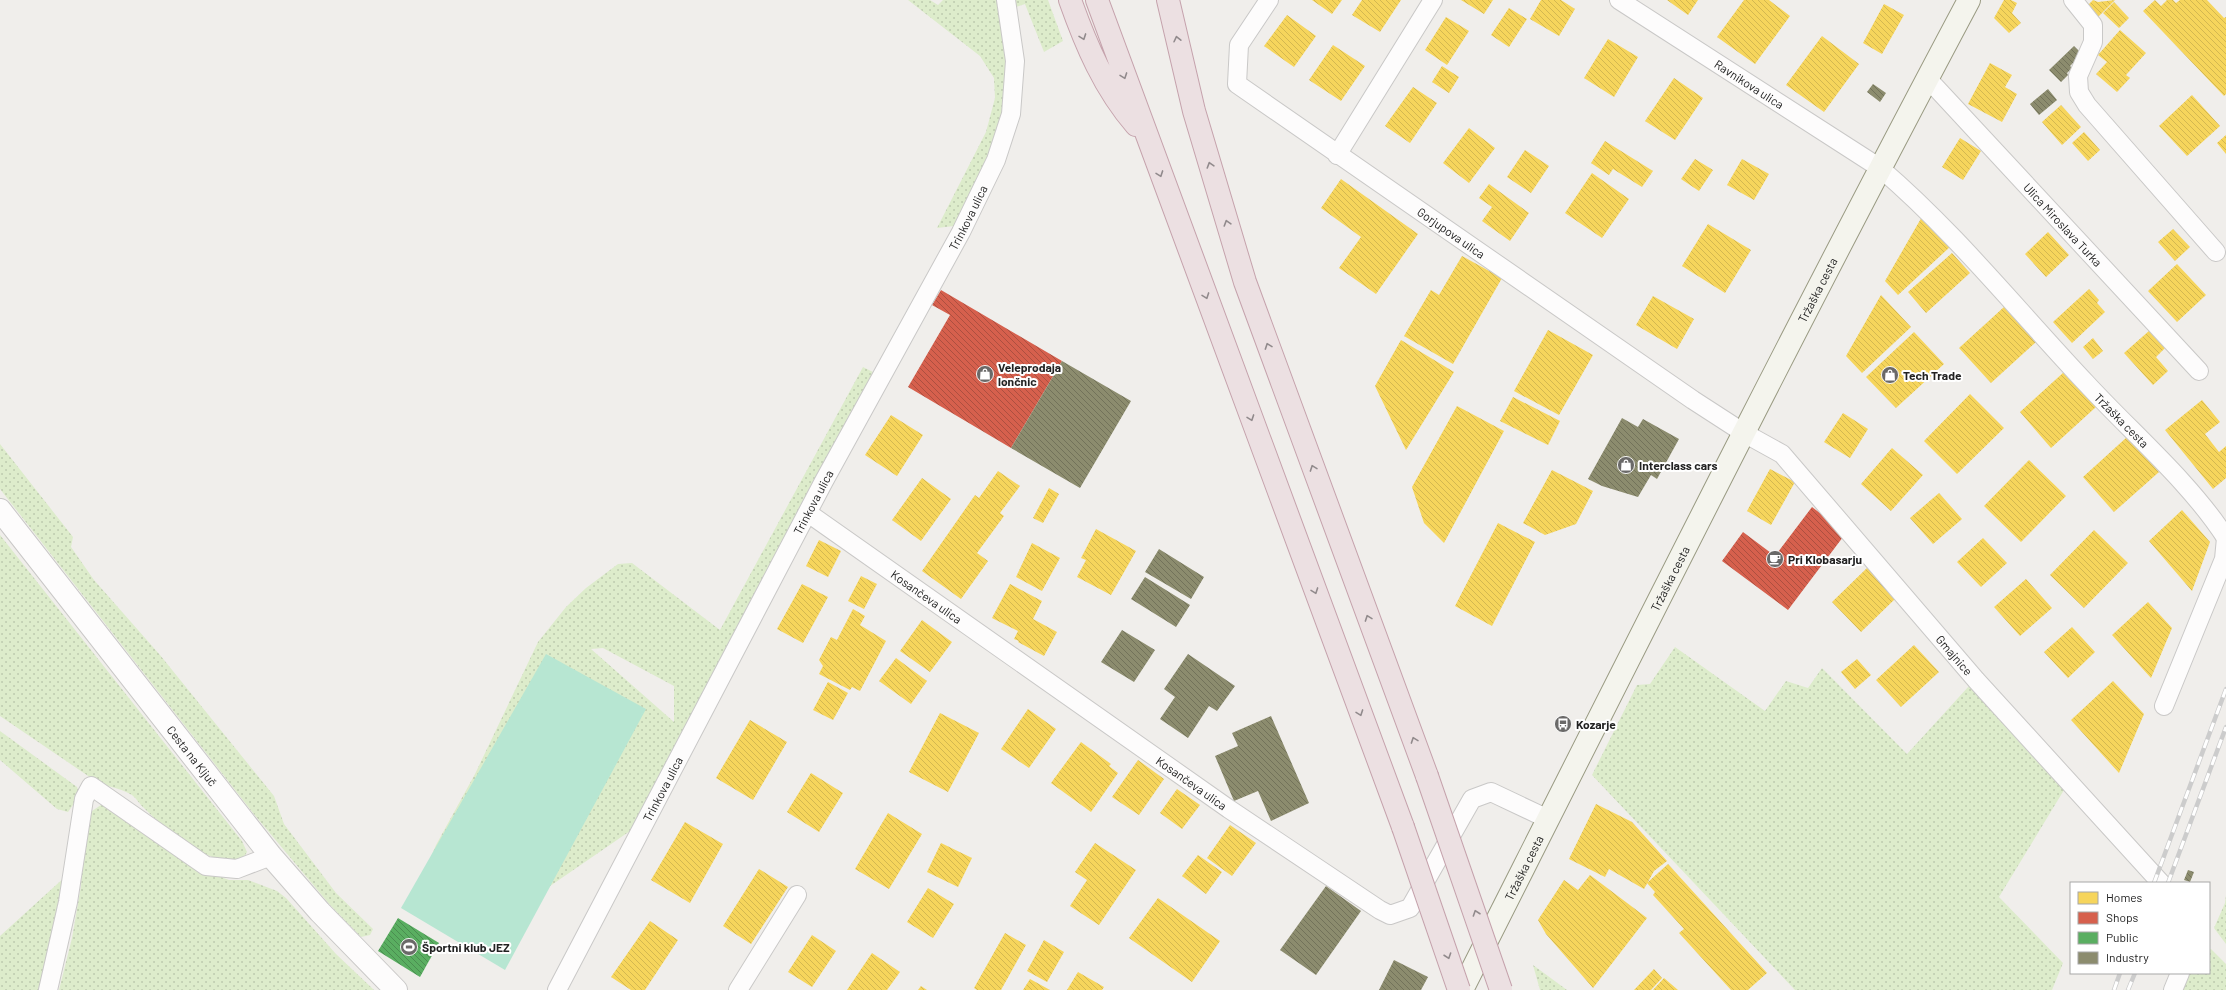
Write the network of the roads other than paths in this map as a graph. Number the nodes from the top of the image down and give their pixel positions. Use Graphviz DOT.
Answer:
graph roads {
  1 [pos="1006,0"];
  2 [pos="1070,0"];
  3 [pos="1097,0"];
  4 [pos="1168,0"];
  5 [pos="1269,0"];
  6 [pos="1433,0"];
  7 [pos="1619,0"];
  8 [pos="1969,0"];
  9 [pos="2073,0"];
  10 [pos="1927,78"];
  11 [pos="1147,138"];
  12 [pos="1337,155"];
  13 [pos="1880,168"];
  14 [pos="2216,252"];
  15 [pos="2199,371"];
  16 [pos="1744,433"];
  17 [pos="0,510"];
  18 [pos="808,513"];
  19 [pos="2226,538"];
  20 [pos="2164,706"];
  21 [pos="1548,819"];
  22 [pos="271,856"];
  23 [pos="2160,882"];
  24 [pos="797,895"];
  25 [pos="2180,974"];
  26 [pos="48,990"];
  27 [pos="396,990"];
  28 [pos="558,990"];
  29 [pos="738,990"];
  30 [pos="1460,990"];
  31 [pos="1501,990"];
  32 [pos="2173,990"];
  1 -- 18 [label="street, Trinkova ulica"];
  2 -- 11 [label="highway, one-way"];
  3 -- 11 [label="highway, one-way"];
  31 -- 4 [label="highway, one-way, bridge"];
  5 -- 12 [label="street, Gorjupova ulica"];
  6 -- 12 [label="street"];
  7 -- 13 [label="street, Ravnikova ulica"];
  8 -- 10 [label="main road, Tržaška cesta"];
  9 -- 14 [label="street"];
  10 -- 13 [label="main road, Tržaška cesta"];
  10 -- 15 [label="street, Ulica Miroslava Turka"];
  11 -- 30 [label="highway, one-way, bridge"];
  12 -- 16 [label="street, Gorjupova ulica"];
  13 -- 16 [label="main road, Tržaška cesta"];
  13 -- 19 [label="street, Tržaška cesta"];
  16 -- 21 [label="main road, Tržaška cesta"];
  16 -- 23 [label="street, Gmajnice"];
  17 -- 22 [label="street, Cesta na Ključ"];
  18 -- 21 [label="street, Kosančeva ulica"];
  18 -- 28 [label="street, Trinkova ulica"];
  19 -- 20 [label="street, Tržaška cesta"];
  21 -- 30 [label="main road, Tržaška cesta"];
  22 -- 26 [label="street"];
  22 -- 27 [label="street, Cesta na Ključ"];
  24 -- 29 [label="street"];
  25 -- 32 [label="street"];
}
